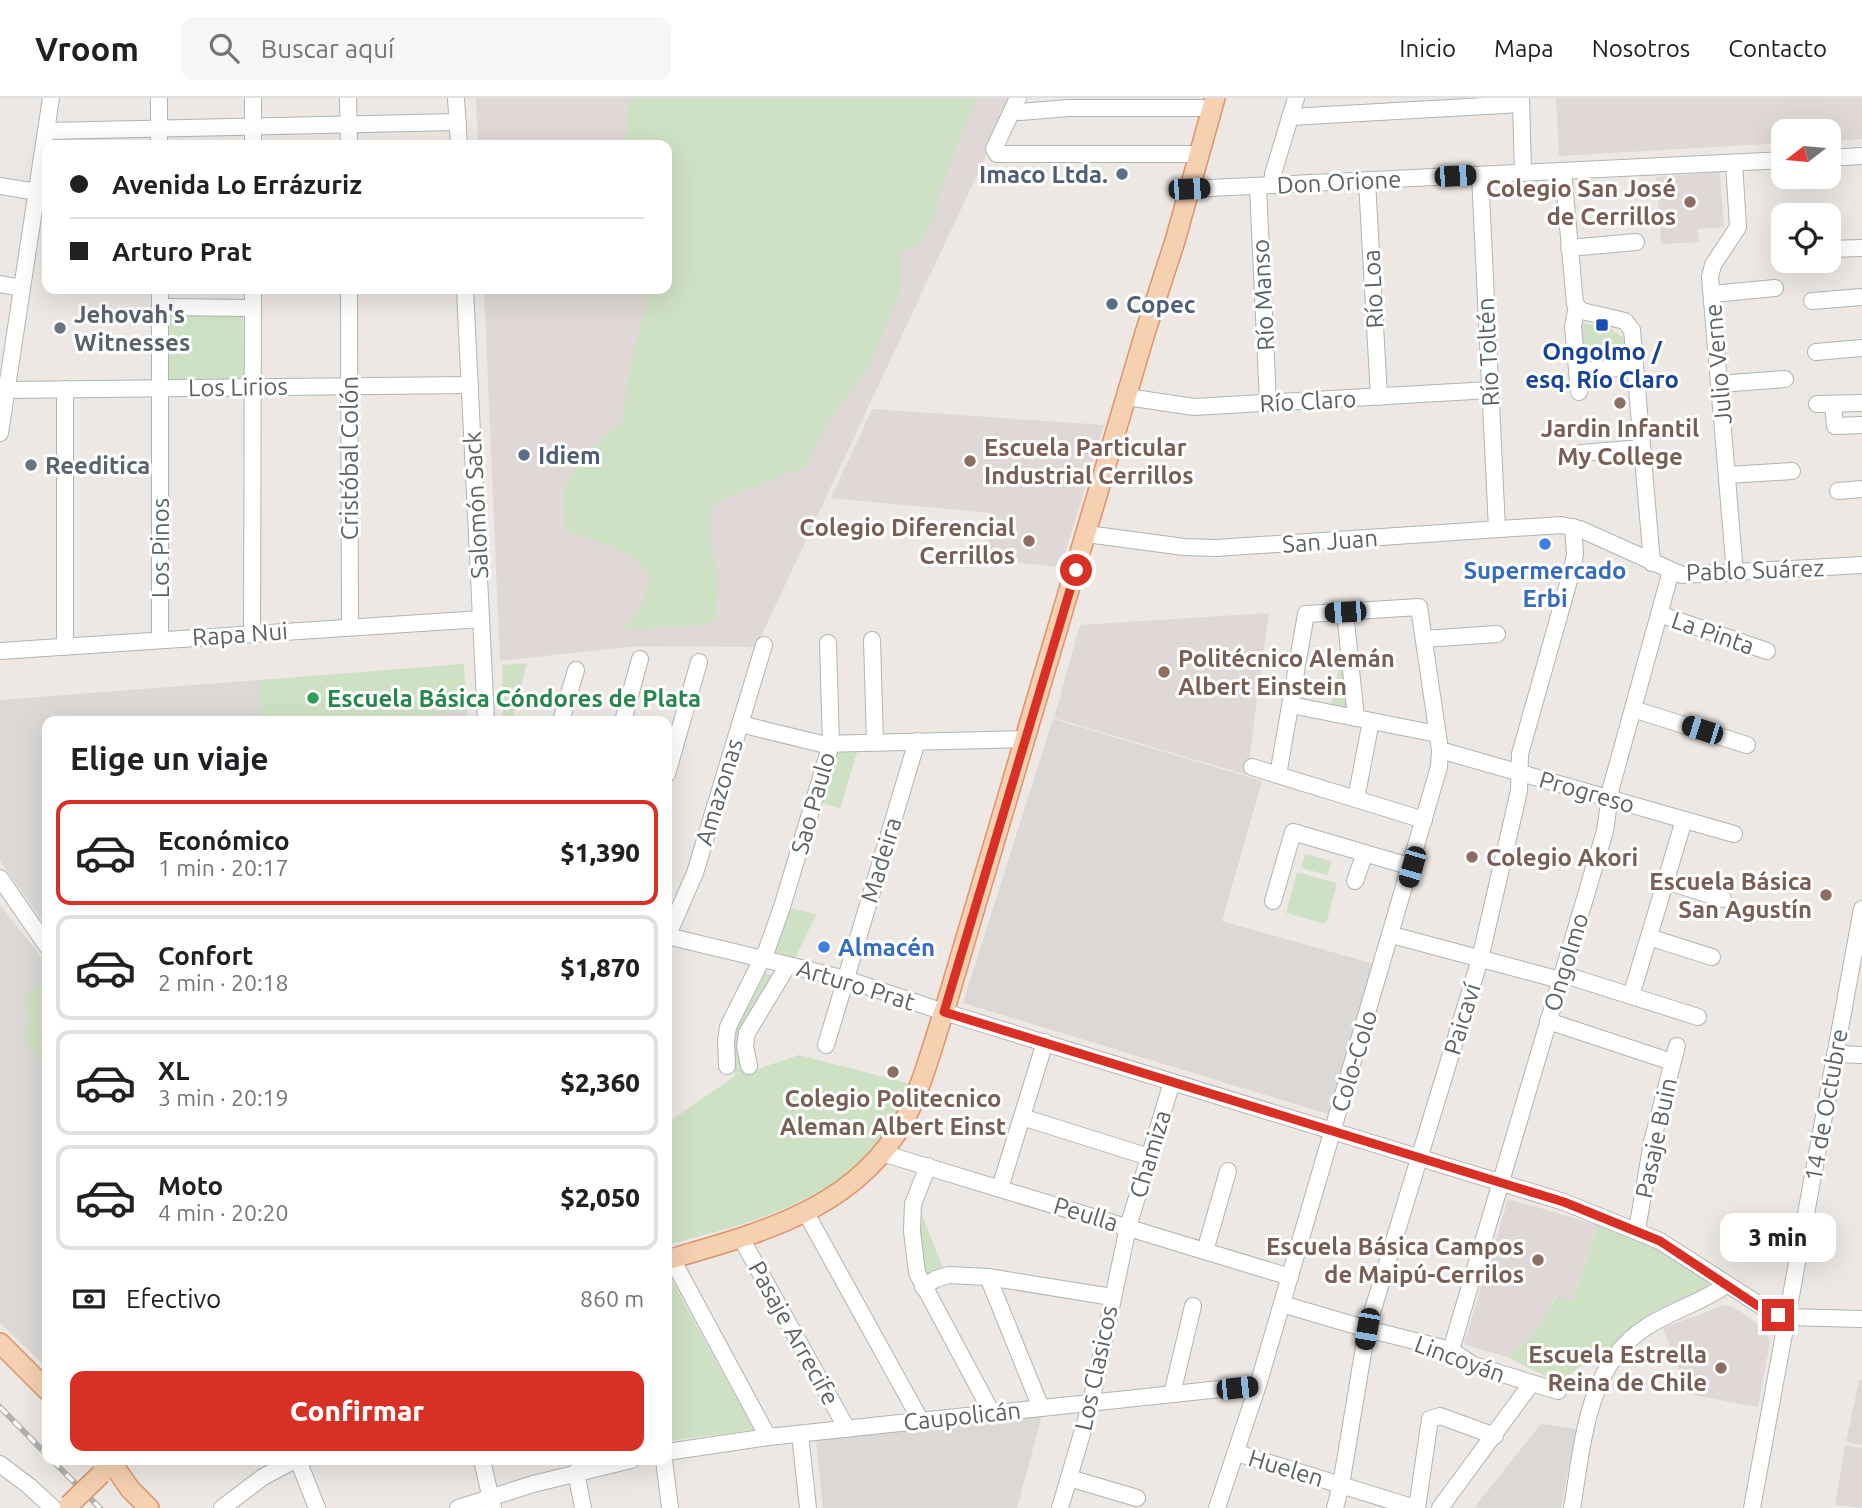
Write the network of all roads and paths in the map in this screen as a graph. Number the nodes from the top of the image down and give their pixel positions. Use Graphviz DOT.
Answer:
graph roads {
  1 [pos="159,98"];
  2 [pos="253,98"];
  3 [pos="348,98"];
  4 [pos="456,98"];
  5 [pos="1296,98"];
  6 [pos="47,99"];
  7 [pos="1521,101"];
  8 [pos="1214,103"];
  9 [pos="1015,104"];
  10 [pos="1424,104"];
  11 [pos="1355,106"];
  12 [pos="1290,117"];
  13 [pos="457,122"];
  14 [pos="349,125"];
  15 [pos="253,127"];
  16 [pos="46,131"];
  17 [pos="159,137"];
  18 [pos="45,140"];
  19 [pos="253,140"];
  20 [pos="349,140"];
  21 [pos="459,140"];
  22 [pos="1199,154"];
  23 [pos="1862,156"];
  24 [pos="1841,157"];
  25 [pos="42,158"];
  26 [pos="1771,161"];
  27 [pos="1734,163"];
  28 [pos="1563,171"];
  29 [pos="1523,173"];
  30 [pos="1480,175"];
  31 [pos="1367,181"];
  32 [pos="0,186"];
  33 [pos="1265,186"];
  34 [pos="1189,189"];
  35 [pos="37,192"];
  36 [pos="1636,242"];
  37 [pos="1569,248"];
  38 [pos="1862,248"];
  39 [pos="1841,249"];
  40 [pos="0,285"];
  41 [pos="22,288"];
  42 [pos="1775,288"];
  43 [pos="160,294"];
  44 [pos="253,294"];
  45 [pos="349,294"];
  46 [pos="465,294"];
  47 [pos="1712,294"];
  48 [pos="1862,297"];
  49 [pos="1812,301"];
  50 [pos="160,307"];
  51 [pos="1577,307"];
  52 [pos="253,308"];
  53 [pos="1862,348"];
  54 [pos="1816,352"];
  55 [pos="1635,367"];
  56 [pos="1577,371"];
  57 [pos="1785,379"];
  58 [pos="5,382"];
  59 [pos="1720,384"];
  60 [pos="470,385"];
  61 [pos="349,386"];
  62 [pos="253,387"];
  63 [pos="160,388"];
  64 [pos="65,389"];
  65 [pos="1490,390"];
  66 [pos="1579,393"];
  67 [pos="1127,397"];
  68 [pos="1379,397"];
  69 [pos="1268,403"];
  70 [pos="1862,403"];
  71 [pos="1862,425"];
  72 [pos="0,433"];
  73 [pos="1642,448"];
  74 [pos="1581,453"];
  75 [pos="1792,471"];
  76 [pos="1727,475"];
  77 [pos="1862,489"];
  78 [pos="1838,491"];
  79 [pos="1573,527"];
  80 [pos="1497,529"];
  81 [pos="1087,534"];
  82 [pos="1652,563"];
  83 [pos="1862,565"];
  84 [pos="1671,571"];
  85 [pos="1735,573"];
  86 [pos="1345,612"];
  87 [pos="1659,614"];
  88 [pos="481,619"];
  89 [pos="350,626"];
  90 [pos="252,633"];
  91 [pos="1497,634"];
  92 [pos="160,639"];
  93 [pos="1424,639"];
  94 [pos="872,640"];
  95 [pos="828,643"];
  96 [pos="764,645"];
  97 [pos="65,646"];
  98 [pos="0,651"];
  99 [pos="1767,651"];
  100 [pos="640,659"];
  101 [pos="699,662"];
  102 [pos="576,670"];
  103 [pos="1291,705"];
  104 [pos="1633,709"];
  105 [pos="486,716"];
  106 [pos="562,716"];
  107 [pos="623,716"];
  108 [pos="1364,720"];
  109 [pos="740,724"];
  110 [pos="1025,739"];
  111 [pos="917,741"];
  112 [pos="875,742"];
  113 [pos="1438,742"];
  114 [pos="831,744"];
  115 [pos="1747,745"];
  116 [pos="672,756"];
  117 [pos="1252,767"];
  118 [pos="1520,772"];
  119 [pos="1278,775"];
  120 [pos="1610,798"];
  121 [pos="1356,799"];
  122 [pos="1424,820"];
  123 [pos="1684,820"];
  124 [pos="1734,834"];
  125 [pos="1365,853"];
  126 [pos="1412,867"];
  127 [pos="0,878"];
  128 [pos="1355,881"];
  129 [pos="1666,881"];
  130 [pos="1723,899"];
  131 [pos="1273,901"];
  132 [pos="1862,909"];
  133 [pos="672,925"];
  134 [pos="1392,935"];
  135 [pos="672,937"];
  136 [pos="1649,937"];
  137 [pos="42,939"];
  138 [pos="1712,957"];
  139 [pos="762,958"];
  140 [pos="1480,959"];
  141 [pos="788,965"];
  142 [pos="1561,977"];
  143 [pos="845,979"];
  144 [pos="1631,996"];
  145 [pos="944,1012"];
  146 [pos="1698,1017"];
  147 [pos="1548,1021"];
  148 [pos="1045,1042"];
  149 [pos="826,1045"];
  150 [pos="1677,1046"];
  151 [pos="1835,1054"];
  152 [pos="1862,1055"];
  153 [pos="1672,1062"];
  154 [pos="726,1066"];
  155 [pos="749,1066"];
  156 [pos="1172,1082"];
  157 [pos="1022,1117"];
  158 [pos="1334,1131"];
  159 [pos="882,1153"];
  160 [pos="1149,1157"];
  161 [pos="1420,1157"];
  162 [pos="928,1166"];
  163 [pos="1228,1171"];
  164 [pos="1503,1182"];
  165 [pos="1000,1188"];
  166 [pos="806,1213"];
  167 [pos="1128,1227"];
  168 [pos="1637,1230"];
  169 [pos="741,1238"];
  170 [pos="1205,1251"];
  171 [pos="672,1259"];
  172 [pos="672,1265"];
  173 [pos="988,1277"];
  174 [pos="1290,1277"];
  175 [pos="1726,1285"];
  176 [pos="923,1287"];
  177 [pos="1111,1297"];
  178 [pos="1282,1304"];
  179 [pos="1193,1306"];
  180 [pos="1787,1317"];
  181 [pos="1862,1319"];
  182 [pos="1367,1329"];
  183 [pos="0,1343"];
  184 [pos="1451,1350"];
  185 [pos="1531,1384"];
  186 [pos="1258,1385"];
  187 [pos="42,1386"];
  188 [pos="1558,1391"];
  189 [pos="1172,1394"];
  190 [pos="1091,1403"];
  191 [pos="1041,1408"];
  192 [pos="992,1413"];
  193 [pos="921,1421"];
  194 [pos="847,1429"];
  195 [pos="800,1434"];
  196 [pos="1494,1436"];
  197 [pos="768,1437"];
  198 [pos="672,1451"];
  199 [pos="1237,1453"];
  200 [pos="0,1464"];
  201 [pos="287,1465"];
  202 [pos="299,1465"];
  203 [pos="483,1465"];
  204 [pos="608,1465"];
  205 [pos="665,1465"];
  206 [pos="114,1469"];
  207 [pos="576,1472"];
  208 [pos="1069,1478"];
  209 [pos="1341,1485"];
  210 [pos="1137,1498"];
  211 [pos="491,1502"];
  212 [pos="68,1507"];
  213 [pos="149,1508"];
  214 [pos="222,1508"];
  215 [pos="317,1508"];
  216 [pos="458,1508"];
  217 [pos="583,1508"];
  218 [pos="670,1508"];
  219 [pos="807,1508"];
  220 [pos="1060,1508"];
  221 [pos="1217,1508"];
  222 [pos="1335,1508"];
  223 [pos="1416,1508"];
  224 [pos="1440,1508"];
  225 [pos="1572,1508"];
  226 [pos="1752,1508"];
  1 -- 17 [label="street"];
  2 -- 15 [label="street"];
  3 -- 14 [label="street"];
  4 -- 13 [label="street"];
  5 -- 12 [label="street, Río Manso"];
  6 -- 16 [label="street"];
  7 -- 10 [label="street"];
  7 -- 29 [label="street"];
  8 -- 9 [label="street"];
  8 -- 22 [label="main road"];
  9 -- 22 [label="street"];
  10 -- 11 [label="street"];
  11 -- 12 [label="street"];
  12 -- 33 [label="street, Río Manso"];
  13 -- 14 [label="street"];
  13 -- 21 [label="street"];
  14 -- 15 [label="street"];
  14 -- 20 [label="street"];
  15 -- 17 [label="street"];
  15 -- 19 [label="street"];
  16 -- 17 [label="street"];
  16 -- 18 [label="street"];
  22 -- 34 [label="main road"];
  23 -- 24 [label="street"];
  25 -- 35 [label="street"];
  26 -- 27 [label="street, Don Orione"];
  27 -- 28 [label="street, Don Orione"];
  27 -- 47 [label="street, Julio Verne"];
  28 -- 29 [label="street, Don Orione"];
  28 -- 37 [label="street"];
  29 -- 30 [label="street, Don Orione"];
  30 -- 31 [label="street, Don Orione"];
  30 -- 65 [label="street, Río Toltén"];
  31 -- 33 [label="street, Don Orione"];
  31 -- 68 [label="street, Río Loa"];
  32 -- 35 [label="street"];
  33 -- 34 [label="street, Don Orione"];
  33 -- 69 [label="street, Río Manso"];
  34 -- 67 [label="main road"];
  35 -- 41 [label="street"];
  36 -- 37 [label="street"];
  37 -- 51 [label="street"];
  38 -- 39 [label="street"];
  40 -- 41 [label="street"];
  41 -- 58 [label="street"];
  42 -- 47 [label="street"];
  43 -- 50 [label="street, Los Pinos"];
  44 -- 52 [label="street"];
  45 -- 61 [label="street, Cristóbal Colón"];
  46 -- 60 [label="street, Salomón Sack"];
  47 -- 59 [label="street, Julio Verne"];
  48 -- 49 [label="street"];
  50 -- 52 [label="street"];
  50 -- 63 [label="street, Los Pinos"];
  51 -- 55 [label="street"];
  51 -- 56 [label="street"];
  52 -- 62 [label="street"];
  53 -- 54 [label="street"];
  55 -- 56 [label="street"];
  55 -- 73 [label="street"];
  56 -- 66 [label="street"];
  57 -- 59 [label="street"];
  58 -- 64 [label="street, Los Lirios"];
  58 -- 72 [label="street"];
  59 -- 76 [label="street, Julio Verne"];
  60 -- 61 [label="street, Los Lirios"];
  60 -- 88 [label="street, Salomón Sack"];
  61 -- 62 [label="street, Los Lirios"];
  61 -- 89 [label="street, Cristóbal Colón"];
  62 -- 63 [label="street, Los Lirios"];
  62 -- 90 [label="street"];
  63 -- 64 [label="street, Los Lirios"];
  63 -- 92 [label="street, Los Pinos"];
  64 -- 97 [label="street"];
  65 -- 68 [label="street, Río Claro"];
  65 -- 80 [label="street, Río Toltén"];
  67 -- 69 [label="street, Río Claro"];
  67 -- 81 [label="main road"];
  68 -- 69 [label="street, Río Claro"];
  70 -- 71 [label="street"];
  73 -- 74 [label="street"];
  73 -- 82 [label="street"];
  75 -- 76 [label="street"];
  76 -- 85 [label="street, Julio Verne"];
  77 -- 78 [label="street"];
  79 -- 80 [label="street, San Juan"];
  79 -- 82 [label="street, Pablo Suárez"];
  79 -- 118 [label="street, Paicaví"];
  80 -- 81 [label="street, San Juan"];
  81 -- 110 [label="main road"];
  82 -- 84 [label="street, Pablo Suárez"];
  83 -- 85 [label="street, Pablo Suárez"];
  84 -- 85 [label="street, Pablo Suárez"];
  84 -- 87 [label="street, Ongolmo"];
  86 -- 93 [label="street, Colo-Colo"];
  86 -- 103 [label="street"];
  86 -- 108 [label="street"];
  87 -- 99 [label="street, La Pinta"];
  87 -- 104 [label="street, Ongolmo"];
  88 -- 89 [label="street, Rapa Nui"];
  88 -- 105 [label="street, Salomón Sack"];
  89 -- 90 [label="street, Rapa Nui"];
  90 -- 92 [label="street, Rapa Nui"];
  91 -- 93 [label="street"];
  92 -- 97 [label="street, Rapa Nui"];
  93 -- 113 [label="street, Colo-Colo"];
  94 -- 112 [label="street"];
  95 -- 114 [label="street, Sao Paulo"];
  96 -- 109 [label="street, Amazonas"];
  97 -- 98 [label="street, Rapa Nui"];
  100 -- 107 [label="street"];
  101 -- 116 [label="street"];
  102 -- 106 [label="street"];
  103 -- 108 [label="street, Progreso"];
  103 -- 119 [label="street"];
  104 -- 115 [label="street"];
  104 -- 120 [label="street, Ongolmo"];
  108 -- 113 [label="street, Progreso"];
  108 -- 121 [label="street"];
  109 -- 114 [label="street"];
  109 -- 133 [label="street, Amazonas"];
  110 -- 111 [label="street"];
  110 -- 145 [label="main road"];
  111 -- 112 [label="street"];
  111 -- 143 [label="street, Madeira"];
  112 -- 114 [label="street"];
  113 -- 118 [label="street, Progreso"];
  113 -- 122 [label="street, Colo-Colo"];
  114 -- 139 [label="street, Sao Paulo"];
  117 -- 119 [label="street"];
  118 -- 120 [label="street, Progreso"];
  118 -- 140 [label="street, Paicaví"];
  119 -- 121 [label="street"];
  120 -- 123 [label="street, Progreso"];
  120 -- 142 [label="street, Ongolmo"];
  121 -- 122 [label="street"];
  122 -- 126 [label="street, Colo-Colo"];
  123 -- 124 [label="street, Progreso"];
  123 -- 129 [label="street"];
  125 -- 126 [label="street"];
  125 -- 128 [label="street"];
  125 -- 131 [label="street"];
  126 -- 134 [label="street, Colo-Colo"];
  127 -- 137 [label="street"];
  129 -- 130 [label="street"];
  129 -- 136 [label="street"];
  132 -- 151 [label="street, 14 de Octubre"];
  134 -- 140 [label="street"];
  134 -- 158 [label="street, Colo-Colo"];
  135 -- 139 [label="street, Arturo Prat"];
  136 -- 138 [label="street"];
  136 -- 144 [label="street"];
  139 -- 141 [label="street, Arturo Prat"];
  139 -- 154 [label="street, Sao Paulo"];
  140 -- 142 [label="street"];
  140 -- 161 [label="street, Paicaví"];
  141 -- 143 [label="street, Arturo Prat"];
  141 -- 155 [label="street"];
  142 -- 144 [label="street"];
  142 -- 147 [label="street, Ongolmo"];
  143 -- 145 [label="street, Arturo Prat"];
  143 -- 149 [label="street, Madeira"];
  144 -- 146 [label="street"];
  145 -- 148 [label="street, Arturo Prat"];
  145 -- 159 [label="main road"];
  147 -- 153 [label="street"];
  147 -- 164 [label="street, Ongolmo"];
  148 -- 156 [label="street, Arturo Prat"];
  148 -- 157 [label="street"];
  150 -- 153 [label="street, Pasaje Buin"];
  151 -- 152 [label="street"];
  151 -- 180 [label="street, 14 de Octubre"];
  153 -- 168 [label="street, Pasaje Buin"];
  156 -- 158 [label="street, Arturo Prat"];
  156 -- 160 [label="street, Chamiza"];
  157 -- 160 [label="street"];
  157 -- 165 [label="street"];
  158 -- 161 [label="street, Arturo Prat"];
  158 -- 174 [label="street, Colo-Colo"];
  159 -- 162 [label="street, Peulla"];
  159 -- 166 [label="main road"];
  160 -- 167 [label="street, Chamiza"];
  161 -- 164 [label="street, Arturo Prat"];
  161 -- 182 [label="street, Paicaví"];
  162 -- 165 [label="street, Peulla"];
  162 -- 176 [label="street"];
  163 -- 170 [label="street"];
  164 -- 168 [label="street, Arturo Prat"];
  164 -- 184 [label="street, Ongolmo"];
  165 -- 167 [label="street, Peulla"];
  166 -- 169 [label="main road"];
  166 -- 193 [label="street"];
  167 -- 170 [label="street, Peulla"];
  167 -- 177 [label="street, Los Clasicos"];
  168 -- 175 [label="street, Arturo Prat"];
  169 -- 171 [label="main road"];
  169 -- 194 [label="street, Pasaje Arrecife"];
  170 -- 174 [label="street, Peulla"];
  172 -- 197 [label="street"];
  173 -- 176 [label="street"];
  173 -- 177 [label="street"];
  173 -- 191 [label="street"];
  174 -- 178 [label="street, Colo-Colo"];
  175 -- 180 [label="street, Arturo Prat"];
  175 -- 225 [label="street"];
  176 -- 192 [label="street"];
  177 -- 190 [label="street, Los Clasicos"];
  178 -- 182 [label="street, Lincoyán"];
  178 -- 186 [label="street, Colo-Colo"];
  179 -- 189 [label="street"];
  180 -- 181 [label="street"];
  180 -- 226 [label="street, 14 de Octubre"];
  182 -- 184 [label="street, Lincoyán"];
  182 -- 209 [label="street, Paicaví"];
  183 -- 187 [label="main road"];
  184 -- 185 [label="street, Lincoyán"];
  185 -- 188 [label="street, Lincoyán"];
  185 -- 196 [label="street"];
  186 -- 189 [label="street, Caupolicán"];
  186 -- 199 [label="street, Colo-Colo"];
  189 -- 190 [label="street, Caupolicán"];
  190 -- 191 [label="street, Caupolicán"];
  190 -- 208 [label="street, Los Clasicos"];
  191 -- 192 [label="street, Caupolicán"];
  192 -- 193 [label="street, Caupolicán"];
  193 -- 194 [label="street, Caupolicán"];
  194 -- 195 [label="street, Caupolicán"];
  195 -- 197 [label="street, Caupolicán"];
  195 -- 219 [label="street"];
  196 -- 223 [label="street"];
  196 -- 224 [label="street"];
  197 -- 198 [label="street, Caupolicán"];
  199 -- 209 [label="street, Huelen"];
  199 -- 221 [label="street, Colo-Colo"];
  200 -- 212 [label="street"];
  201 -- 214 [label="street"];
  202 -- 215 [label="street"];
  203 -- 211 [label="street"];
  204 -- 207 [label="street"];
  205 -- 218 [label="street"];
  206 -- 212 [label="main road, bridge"];
  206 -- 213 [label="main road"];
  207 -- 211 [label="street"];
  207 -- 217 [label="street"];
  208 -- 210 [label="street"];
  208 -- 220 [label="street, Los Clasicos"];
  209 -- 222 [label="street, Paicaví"];
  209 -- 223 [label="street, Huelen"];
  211 -- 216 [label="street"];
}
